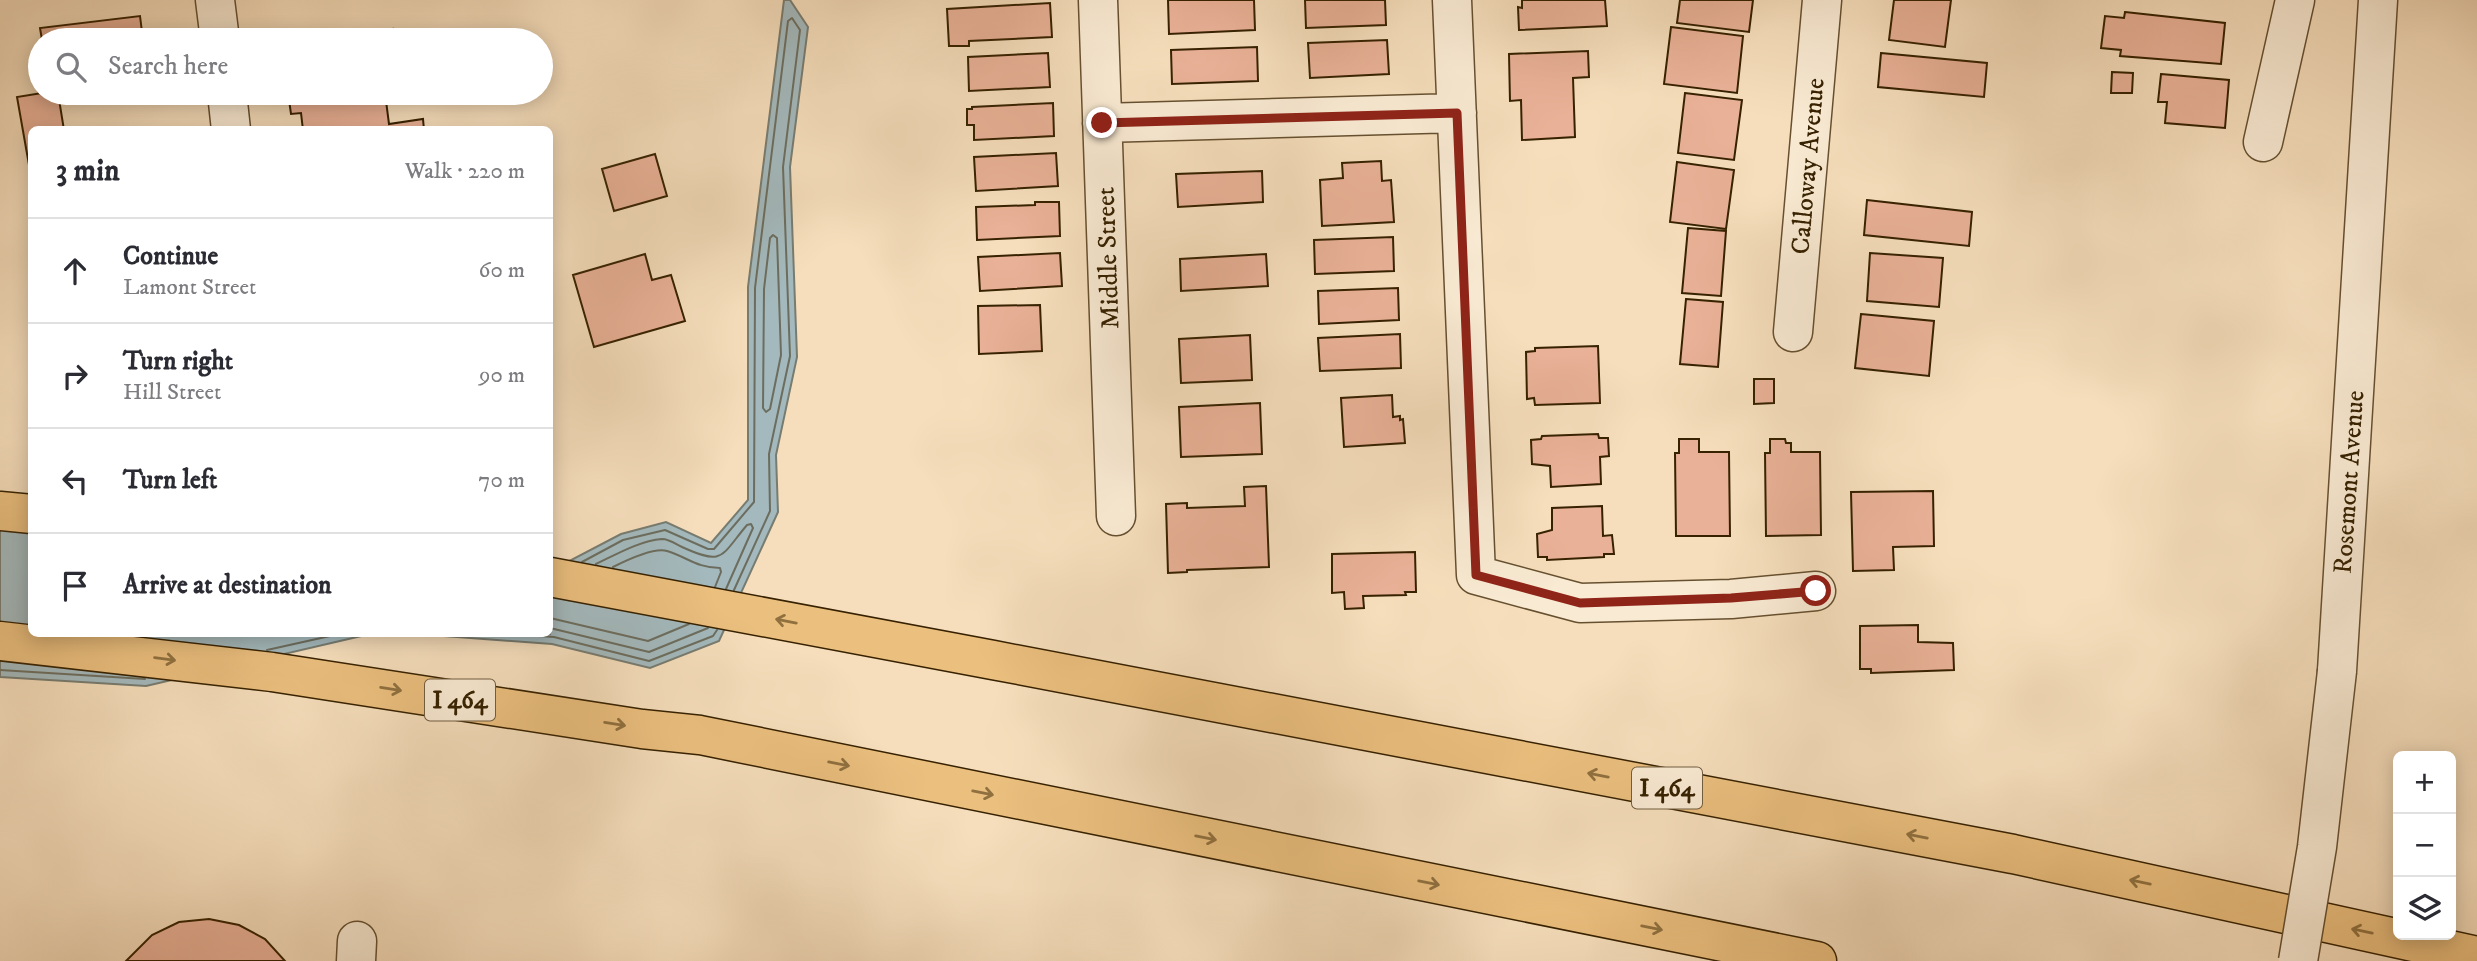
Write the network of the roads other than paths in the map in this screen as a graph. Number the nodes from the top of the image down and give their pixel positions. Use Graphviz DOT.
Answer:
graph roads {
  1 [pos="215,0"];
  2 [pos="1098,0"];
  3 [pos="1452,0"];
  4 [pos="1822,0"];
  5 [pos="2295,0"];
  6 [pos="2378,0"];
  7 [pos="218,28"];
  8 [pos="228,105"];
  9 [pos="1457,113"];
  10 [pos="1102,123"];
  11 [pos="231,126"];
  12 [pos="2263,142"];
  13 [pos="1793,332"];
  14 [pos="0,511"];
  15 [pos="28,514"];
  16 [pos="1116,516"];
  17 [pos="553,579"];
  18 [pos="1816,591"];
  19 [pos="0,641"];
  20 [pos="2477,956"];
  21 [pos="1817,961"];
  22 [pos="2298,961"];
  1 -- 7 [label="street"];
  2 -- 10 [label="street, Middle Street"];
  3 -- 9 [label="street"];
  4 -- 13 [label="street, Calloway Avenue"];
  5 -- 12 [label="street"];
  6 -- 22 [label="street, Rosemont Avenue, bridge"];
  8 -- 11 [label="street"];
  9 -- 10 [label="street"];
  9 -- 18 [label="street"];
  10 -- 16 [label="street, Middle Street"];
  14 -- 15 [label="highway"];
  20 -- 17 [label="highway, I 464, one-way"];
  19 -- 21 [label="highway, I 464, one-way"];
}
